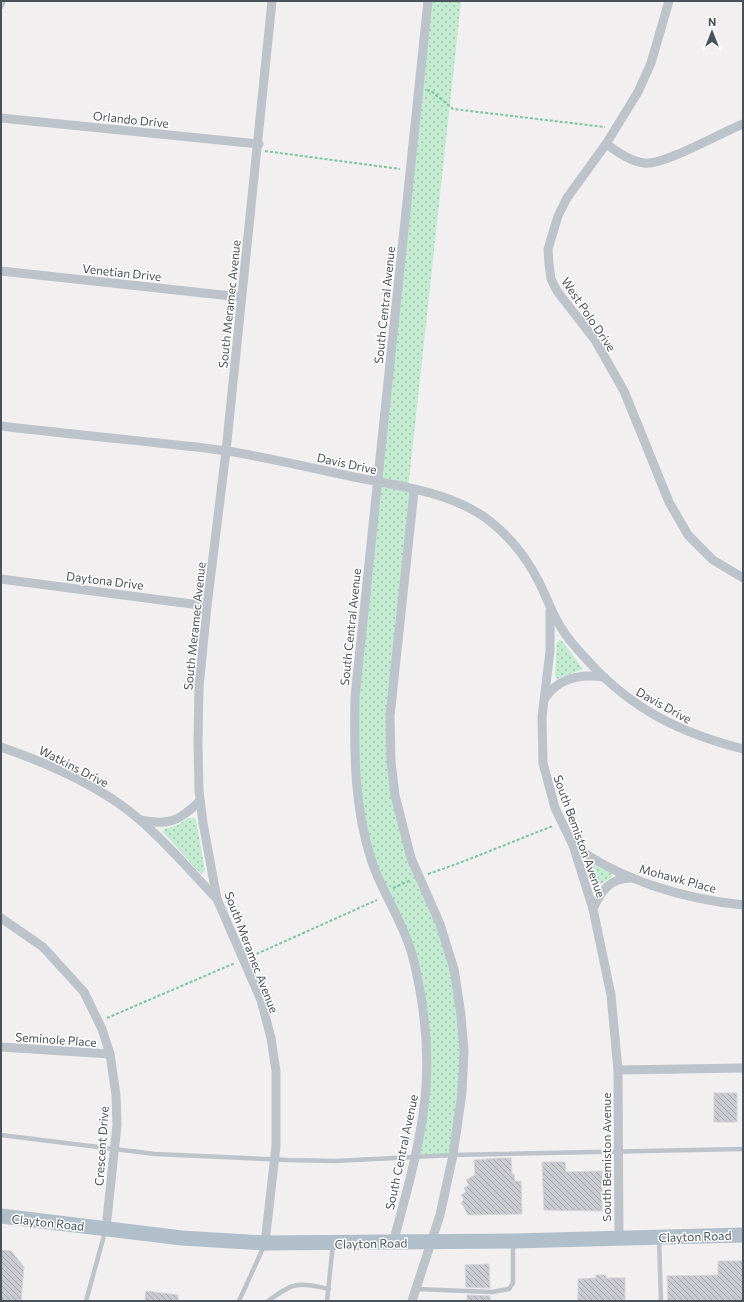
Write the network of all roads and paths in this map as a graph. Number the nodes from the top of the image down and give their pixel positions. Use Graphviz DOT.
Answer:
graph roads {
  1 [pos="4,1"];
  2 [pos="272,1"];
  3 [pos="428,1"];
  4 [pos="670,1"];
  5 [pos="1,7"];
  6 [pos="418,89"];
  7 [pos="1,118"];
  8 [pos="743,124"];
  9 [pos="616,128"];
  10 [pos="606,144"];
  11 [pos="259,147"];
  12 [pos="410,170"];
  13 [pos="1,271"];
  14 [pos="241,297"];
  15 [pos="1,426"];
  16 [pos="226,451"];
  17 [pos="378,482"];
  18 [pos="414,490"];
  19 [pos="743,578"];
  20 [pos="1,579"];
  21 [pos="207,606"];
  22 [pos="550,608"];
  23 [pos="602,677"];
  24 [pos="545,698"];
  25 [pos="1,747"];
  26 [pos="743,749"];
  27 [pos="200,801"];
  28 [pos="140,820"];
  29 [pos="562,823"];
  30 [pos="573,845"];
  31 [pos="419,877"];
  32 [pos="631,878"];
  33 [pos="384,891"];
  34 [pos="217,899"];
  35 [pos="743,905"];
  36 [pos="593,909"];
  37 [pos="1,918"];
  38 [pos="244,959"];
  39 [pos="98,1022"];
  40 [pos="1,1047"];
  41 [pos="110,1054"];
  42 [pos="743,1068"];
  43 [pos="618,1070"];
  44 [pos="1,1135"];
  45 [pos="743,1149"];
  46 [pos="114,1150"];
  47 [pos="618,1152"];
  48 [pos="453,1155"];
  49 [pos="414,1158"];
  50 [pos="275,1160"];
  51 [pos="1,1216"];
  52 [pos="106,1228"];
  53 [pos="743,1235"];
  54 [pos="659,1237"];
  55 [pos="619,1238"];
  56 [pos="513,1241"];
  57 [pos="430,1242"];
  58 [pos="393,1243"];
  59 [pos="265,1244"];
  60 [pos="333,1244"];
  61 [pos="329,1289"];
  62 [pos="416,1289"];
  63 [pos="86,1301"];
  64 [pos="239,1301"];
  65 [pos="268,1301"];
  66 [pos="327,1301"];
  67 [pos="412,1301"];
  68 [pos="661,1301"];
  1 -- 5 [label="lane"];
  2 -- 11 [label="street, South Meramec Avenue"];
  3 -- 6 [label="street, South Central Avenue"];
  4 -- 9 [label="street, West Polo Drive"];
  6 -- 9 [label="path"];
  6 -- 12 [label="street, South Central Avenue"];
  7 -- 11 [label="street, Orlando Drive"];
  8 -- 10 [label="street"];
  9 -- 10 [label="street, West Polo Drive"];
  10 -- 19 [label="street, West Polo Drive"];
  11 -- 12 [label="path"];
  11 -- 14 [label="street, South Meramec Avenue"];
  12 -- 17 [label="street, South Central Avenue"];
  13 -- 14 [label="street, Venetian Drive"];
  14 -- 16 [label="street, South Meramec Avenue"];
  15 -- 16 [label="street, Davis Drive"];
  16 -- 17 [label="street, Davis Drive"];
  16 -- 21 [label="street, South Meramec Avenue"];
  17 -- 18 [label="street, Davis Drive"];
  17 -- 33 [label="street, South Central Avenue"];
  18 -- 22 [label="street, Davis Drive"];
  18 -- 31 [label="street"];
  20 -- 21 [label="street, Daytona Drive"];
  21 -- 27 [label="street, South Meramec Avenue"];
  22 -- 23 [label="street, Davis Drive"];
  22 -- 24 [label="street, South Bemiston Avenue"];
  23 -- 24 [label="street"];
  23 -- 26 [label="street, Davis Drive"];
  24 -- 29 [label="street, South Bemiston Avenue"];
  25 -- 28 [label="street, Watkins Drive"];
  27 -- 28 [label="street"];
  27 -- 34 [label="street, South Meramec Avenue"];
  28 -- 34 [label="street, Watkins Drive"];
  29 -- 30 [label="street, South Bemiston Avenue"];
  29 -- 31 [label="path"];
  30 -- 32 [label="street, Mohawk Place"];
  30 -- 36 [label="street, South Bemiston Avenue"];
  31 -- 33 [label="path"];
  31 -- 48 [label="street"];
  32 -- 35 [label="street, Mohawk Place"];
  32 -- 36 [label="street, Mohawk Place"];
  33 -- 38 [label="path"];
  33 -- 49 [label="street, South Central Avenue"];
  34 -- 38 [label="street, South Meramec Avenue"];
  36 -- 43 [label="street, South Bemiston Avenue"];
  37 -- 39 [label="street, Crescent Drive"];
  38 -- 39 [label="path"];
  38 -- 50 [label="street, South Meramec Avenue"];
  39 -- 41 [label="street, Crescent Drive"];
  40 -- 41 [label="street, Seminole Place"];
  41 -- 46 [label="street, Crescent Drive"];
  42 -- 43 [label="street"];
  43 -- 47 [label="street, South Bemiston Avenue"];
  44 -- 46 [label="lane"];
  45 -- 47 [label="lane"];
  46 -- 50 [label="lane"];
  46 -- 52 [label="street, Crescent Drive"];
  47 -- 48 [label="lane"];
  47 -- 55 [label="street, South Bemiston Avenue"];
  48 -- 49 [label="lane"];
  48 -- 57 [label="street"];
  49 -- 50 [label="lane"];
  49 -- 58 [label="street, South Central Avenue"];
  50 -- 59 [label="street, South Meramec Avenue"];
  51 -- 52 [label="main road, Clayton Road"];
  52 -- 59 [label="main road, Clayton Road"];
  52 -- 63 [label="lane"];
  53 -- 54 [label="main road, Clayton Road"];
  54 -- 55 [label="main road, Clayton Road"];
  54 -- 68 [label="lane"];
  55 -- 56 [label="main road, Clayton Road"];
  56 -- 57 [label="main road, Clayton Road"];
  56 -- 62 [label="lane"];
  57 -- 58 [label="main road, Clayton Road"];
  57 -- 62 [label="street"];
  58 -- 60 [label="main road, Clayton Road"];
  59 -- 60 [label="main road, Clayton Road"];
  59 -- 64 [label="lane"];
  60 -- 61 [label="lane"];
  61 -- 65 [label="lane"];
  61 -- 66 [label="lane"];
  62 -- 67 [label="street"];
}
